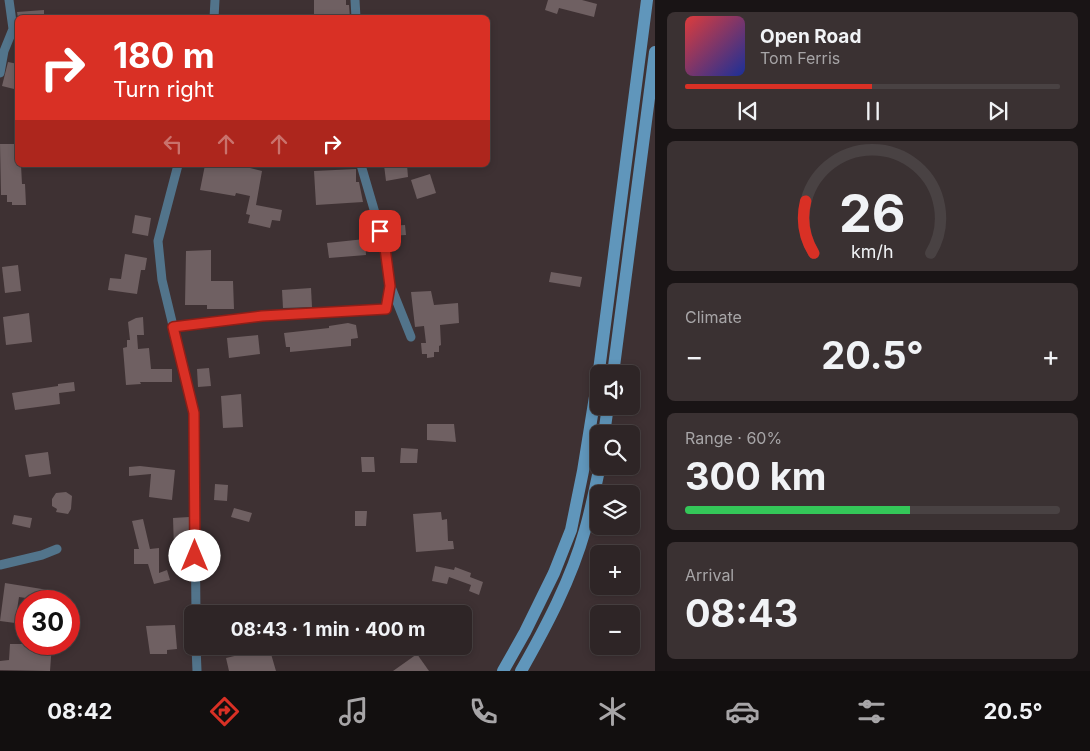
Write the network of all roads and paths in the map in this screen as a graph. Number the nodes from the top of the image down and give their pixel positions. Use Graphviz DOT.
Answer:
graph roads {
  1 [pos="9,0"];
  2 [pos="215,0"];
  3 [pos="354,0"];
  4 [pos="647,0"];
  5 [pos="214,15"];
  6 [pos="356,15"];
  7 [pos="655,52"];
  8 [pos="0,73"];
  9 [pos="177,167"];
  10 [pos="362,167"];
  11 [pos="390,286"];
  12 [pos="173,327"];
  13 [pos="412,337"];
  14 [pos="614,365"];
  15 [pos="598,475"];
  16 [pos="57,549"];
  17 [pos="0,565"];
  18 [pos="196,605"];
  19 [pos="196,655"];
  20 [pos="197,671"];
  21 [pos="503,671"];
  22 [pos="521,671"];
  1 -- 8 [label="street"];
  2 -- 5 [label="street"];
  3 -- 6 [label="street"];
  4 -- 21 [label="main road"];
  7 -- 14 [label="main road"];
  9 -- 12 [label="street"];
  10 -- 11 [label="street"];
  11 -- 12 [label="street"];
  11 -- 13 [label="street"];
  12 -- 18 [label="street"];
  15 -- 22 [label="main road"];
  16 -- 17 [label="street"];
  19 -- 20 [label="street"];
}
